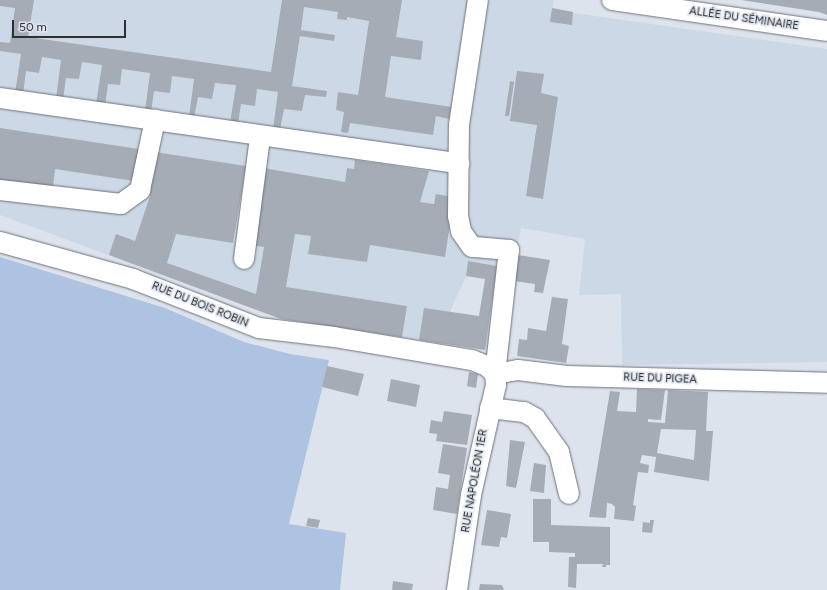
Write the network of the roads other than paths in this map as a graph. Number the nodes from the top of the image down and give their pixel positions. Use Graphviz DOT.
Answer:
graph roads {
  1 [pos="478,0"];
  2 [pos="612,0"];
  3 [pos="827,31"];
  4 [pos="0,98"];
  5 [pos="155,120"];
  6 [pos="260,137"];
  7 [pos="459,163"];
  8 [pos="0,190"];
  9 [pos="0,242"];
  10 [pos="244,259"];
  11 [pos="495,374"];
  12 [pos="827,383"];
  13 [pos="490,408"];
  14 [pos="569,494"];
  15 [pos="457,590"];
  1 -- 7 [label="street"];
  2 -- 3 [label="street, ALLÉE DU SÉMINAIRE"];
  4 -- 5 [label="street"];
  5 -- 6 [label="street"];
  5 -- 8 [label="street"];
  6 -- 7 [label="street"];
  6 -- 10 [label="street"];
  7 -- 11 [label="street, RUE NAPOLÉON 1ER"];
  9 -- 11 [label="street, RUE DU BOIS ROBIN"];
  11 -- 12 [label="street, RUE DU PIGEA"];
  11 -- 13 [label="street, RUE NAPOLÉON 1ER"];
  13 -- 14 [label="street"];
  13 -- 15 [label="street, RUE NAPOLÉON 1ER"];
}
